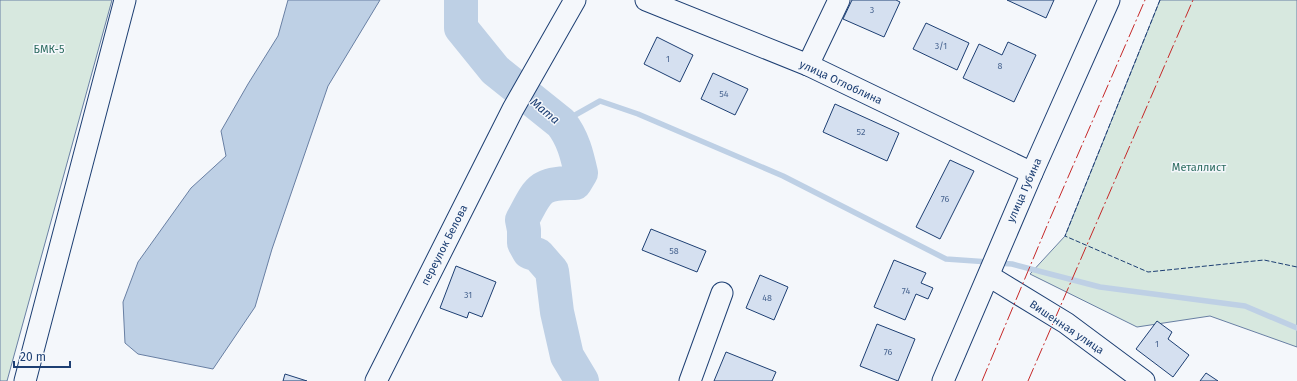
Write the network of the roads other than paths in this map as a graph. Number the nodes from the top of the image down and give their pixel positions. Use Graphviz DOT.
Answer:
graph roads {
  1 [pos="125,0"];
  2 [pos="575,0"];
  3 [pos="646,0"];
  4 [pos="840,0"];
  5 [pos="1109,0"];
  6 [pos="808,65"];
  7 [pos="1032,173"];
  8 [pos="989,276"];
  9 [pos="722,293"];
  10 [pos="25,381"];
  11 [pos="376,381"];
  12 [pos="690,381"];
  13 [pos="943,381"];
  14 [pos="1144,381"];
  1 -- 10 [label="street"];
  2 -- 11 [label="street, переулок Белова"];
  3 -- 6 [label="street, улица Оглоблина"];
  4 -- 6 [label="street"];
  5 -- 7 [label="street, улица Губина"];
  6 -- 7 [label="street, улица Оглоблина"];
  7 -- 8 [label="street, улица Губина"];
  8 -- 13 [label="street, улица Губина"];
  8 -- 14 [label="street, Вишенная улица"];
  9 -- 12 [label="street"];
}
